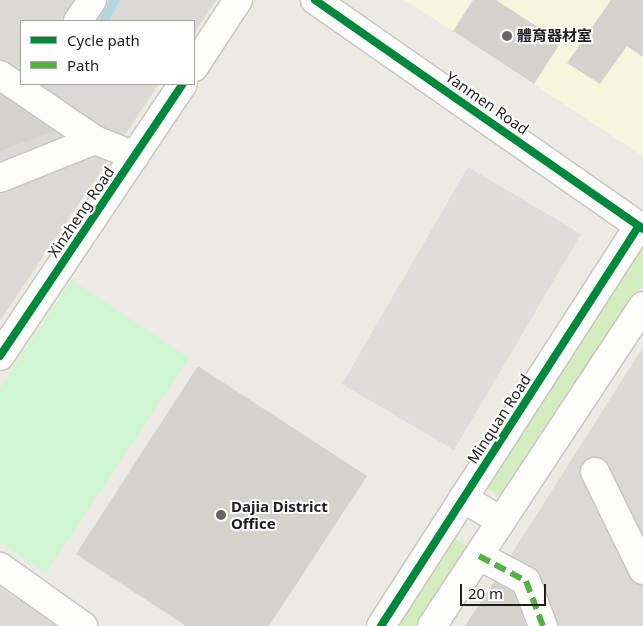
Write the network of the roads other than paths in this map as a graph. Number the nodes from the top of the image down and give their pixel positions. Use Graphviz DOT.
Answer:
graph roads {
  1 [pos="92,0"];
  2 [pos="238,0"];
  3 [pos="315,0"];
  4 [pos="79,20"];
  5 [pos="195,65"];
  6 [pos="0,74"];
  7 [pos="20,83"];
  8 [pos="182,85"];
  9 [pos="32,89"];
  10 [pos="95,140"];
  11 [pos="135,156"];
  12 [pos="0,178"];
  13 [pos="641,227"];
  14 [pos="643,306"];
  15 [pos="0,356"];
  16 [pos="595,472"];
  17 [pos="459,505"];
  18 [pos="491,537"];
  19 [pos="0,567"];
  20 [pos="643,570"];
  21 [pos="83,626"];
  22 [pos="381,626"];
  23 [pos="432,626"];
  24 [pos="543,626"];
  1 -- 4 [label="street"];
  2 -- 5 [label="street"];
  3 -- 13 [label="street, Yanmen Road"];
  6 -- 7 [label="street"];
  8 -- 11 [label="street, Xinzheng Road"];
  9 -- 10 [label="street"];
  10 -- 11 [label="street"];
  10 -- 12 [label="street"];
  11 -- 15 [label="street, Xinzheng Road"];
  13 -- 17 [label="street, Minquan Road"];
  14 -- 18 [label="street"];
  16 -- 20 [label="street"];
  17 -- 18 [label="street"];
  17 -- 22 [label="street, Minquan Road"];
  18 -- 23 [label="street"];
  18 -- 24 [label="street"];
  19 -- 21 [label="street"];
}
